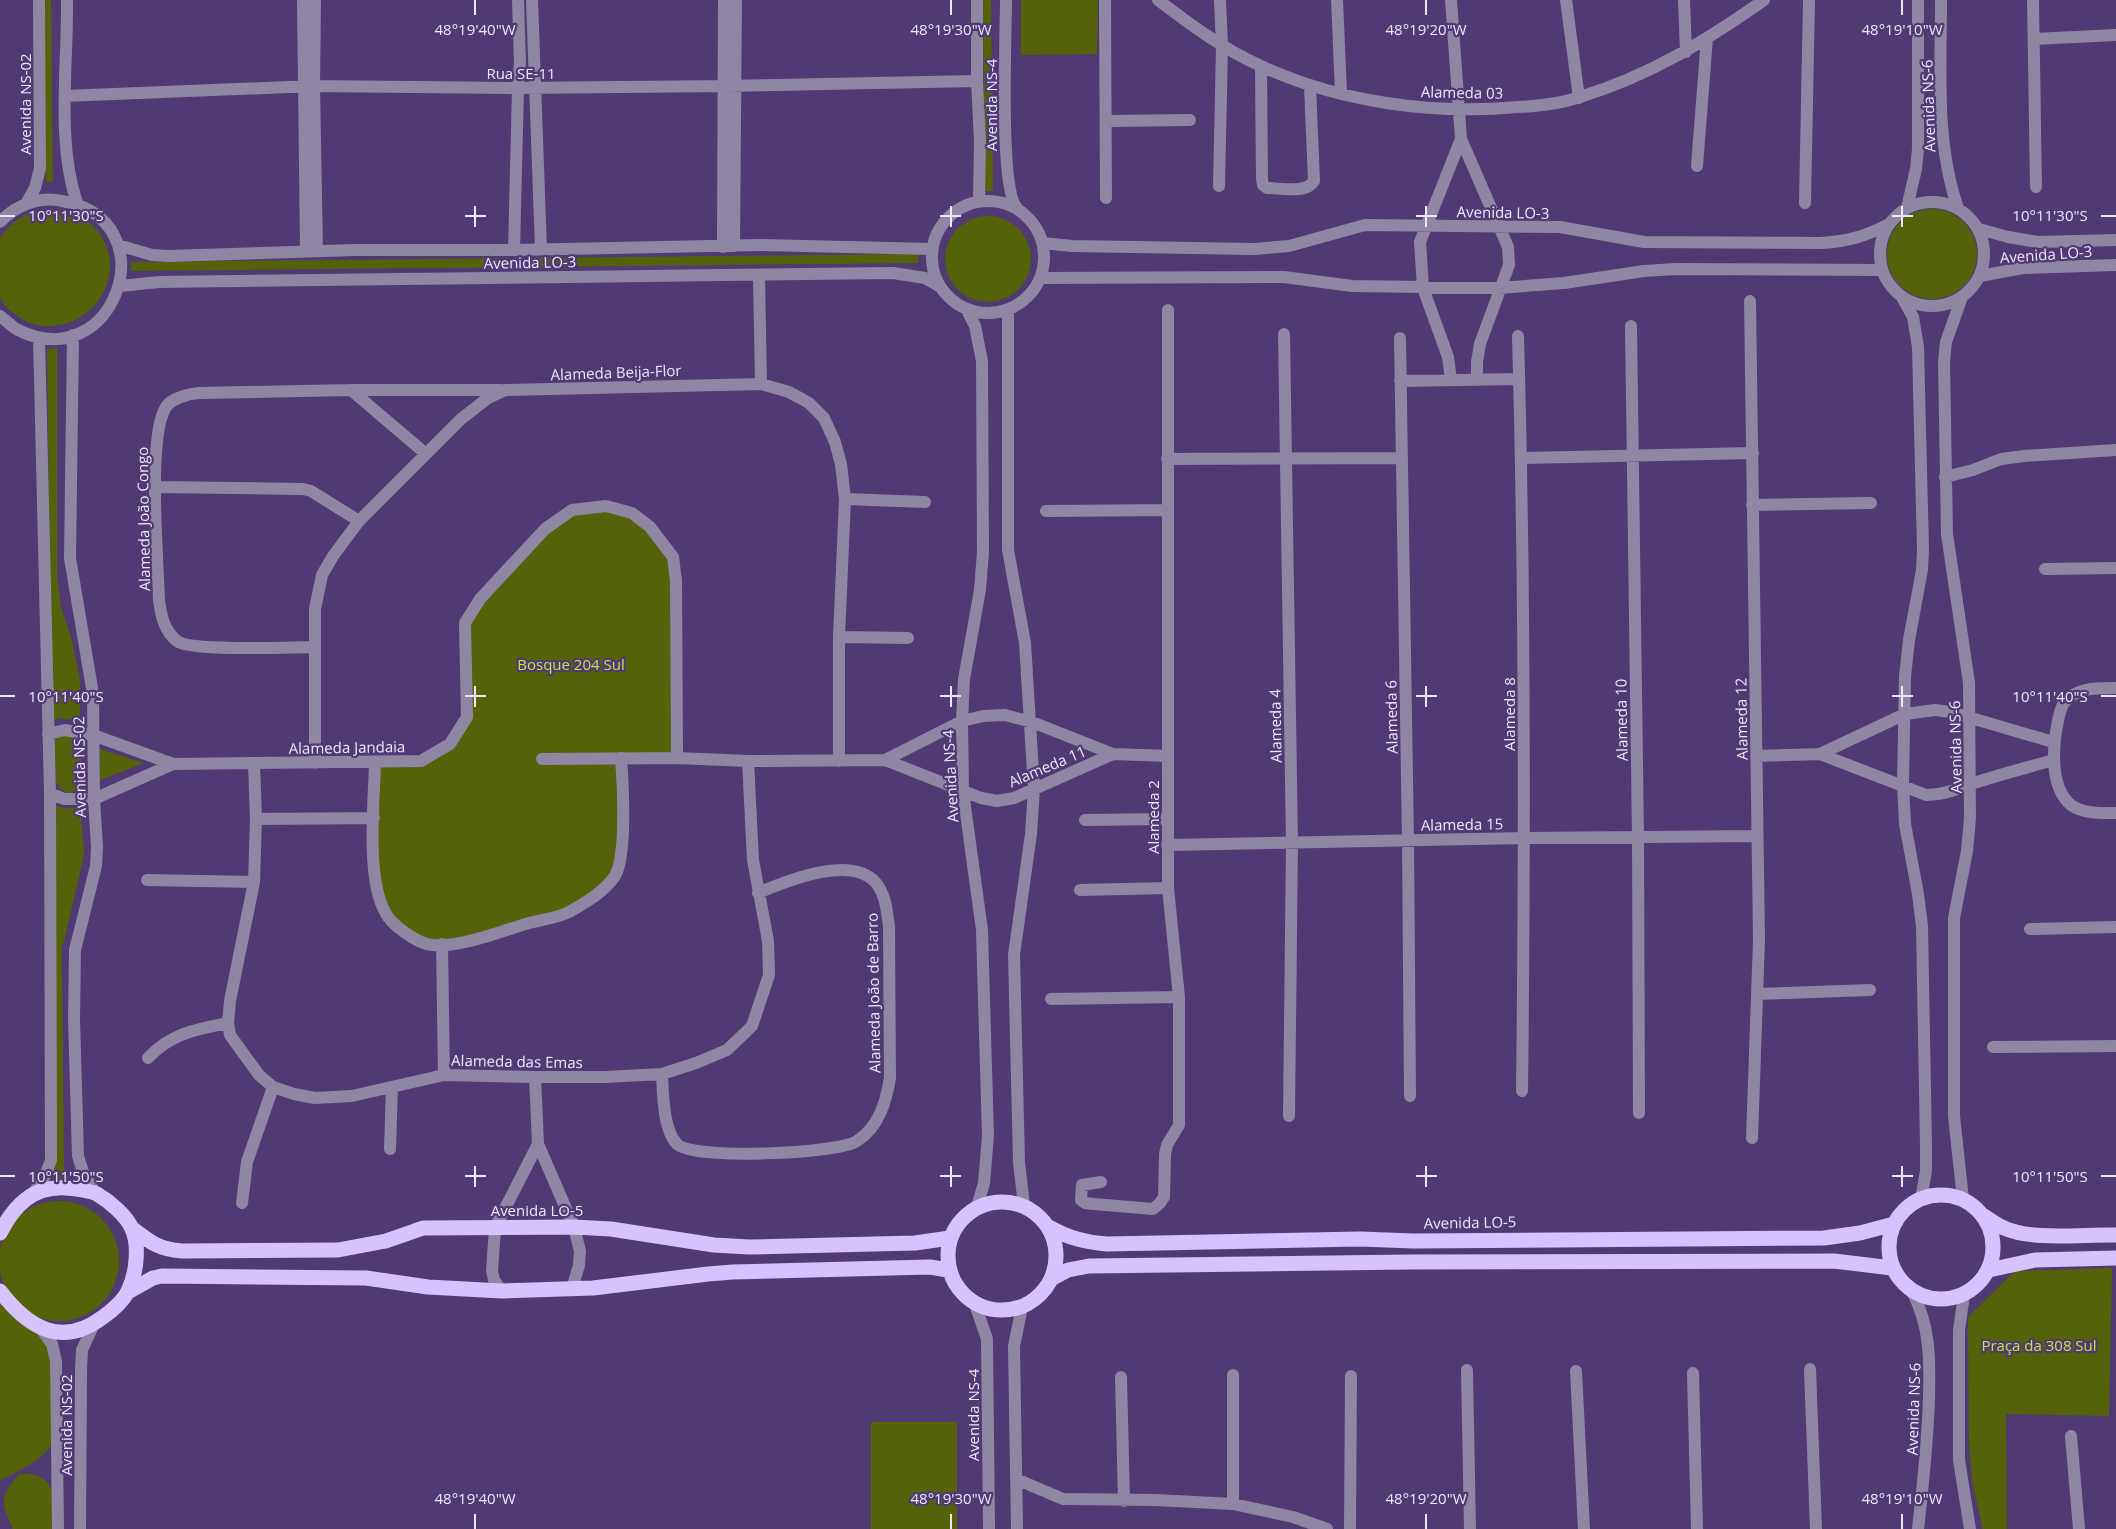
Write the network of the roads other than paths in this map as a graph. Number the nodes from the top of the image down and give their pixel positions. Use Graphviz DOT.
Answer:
graph roads {
  1 [pos="39,0"];
  2 [pos="68,0"];
  3 [pos="303,0"];
  4 [pos="315,0"];
  5 [pos="518,0"];
  6 [pos="532,0"];
  7 [pos="724,0"];
  8 [pos="736,0"];
  9 [pos="977,0"];
  10 [pos="1006,0"];
  11 [pos="1105,0"];
  12 [pos="1158,0"];
  13 [pos="1220,0"];
  14 [pos="1336,0"];
  15 [pos="1451,0"];
  16 [pos="1566,0"];
  17 [pos="1684,0"];
  18 [pos="1764,0"];
  19 [pos="1809,0"];
  20 [pos="1918,0"];
  21 [pos="1941,0"];
  22 [pos="2033,0"];
  23 [pos="2116,35"];
  24 [pos="1707,38"];
  25 [pos="2034,39"];
  26 [pos="1222,46"];
  27 [pos="1686,52"];
  28 [pos="1261,67"];
  29 [pos="978,81"];
  30 [pos="309,86"];
  31 [pos="730,86"];
  32 [pos="1310,86"];
  33 [pos="518,88"];
  34 [pos="535,88"];
  35 [pos="1341,93"];
  36 [pos="66,96"];
  37 [pos="1579,98"];
  38 [pos="1460,110"];
  39 [pos="1190,120"];
  40 [pos="1106,122"];
  41 [pos="1461,139"];
  42 [pos="1697,166"];
  43 [pos="1219,186"];
  44 [pos="2036,187"];
  45 [pos="1106,198"];
  46 [pos="979,201"];
  47 [pos="77,203"];
  48 [pos="1805,203"];
  49 [pos="26,204"];
  50 [pos="1017,208"];
  51 [pos="1907,208"];
  52 [pos="1958,208"];
  53 [pos="0,222"];
  54 [pos="1889,224"];
  55 [pos="1426,226"];
  56 [pos="1500,226"];
  57 [pos="1978,229"];
  58 [pos="2116,240"];
  59 [pos="1043,243"];
  60 [pos="118,244"];
  61 [pos="728,247"];
  62 [pos="541,249"];
  63 [pos="932,249"];
  64 [pos="514,250"];
  65 [pos="312,251"];
  66 [pos="2116,265"];
  67 [pos="1882,270"];
  68 [pos="759,275"];
  69 [pos="1980,276"];
  70 [pos="1041,278"];
  71 [pos="939,285"];
  72 [pos="120,286"];
  73 [pos="1423,288"];
  74 [pos="1499,288"];
  75 [pos="1902,297"];
  76 [pos="1962,297"];
  77 [pos="1750,301"];
  78 [pos="1008,309"];
  79 [pos="967,310"];
  80 [pos="1168,310"];
  81 [pos="0,316"];
  82 [pos="1631,326"];
  83 [pos="1284,334"];
  84 [pos="73,335"];
  85 [pos="1518,336"];
  86 [pos="39,338"];
  87 [pos="1400,338"];
  88 [pos="1519,379"];
  89 [pos="1451,380"];
  90 [pos="1477,380"];
  91 [pos="1400,381"];
  92 [pos="760,384"];
  93 [pos="351,390"];
  94 [pos="505,390"];
  95 [pos="2116,450"];
  96 [pos="1753,453"];
  97 [pos="426,454"];
  98 [pos="1633,454"];
  99 [pos="1286,457"];
  100 [pos="1402,458"];
  101 [pos="1522,458"];
  102 [pos="1167,459"];
  103 [pos="1945,477"];
  104 [pos="155,487"];
  105 [pos="845,499"];
  106 [pos="925,502"];
  107 [pos="1871,503"];
  108 [pos="1752,505"];
  109 [pos="1167,510"];
  110 [pos="1046,511"];
  111 [pos="359,521"];
  112 [pos="2116,568"];
  113 [pos="2045,569"];
  114 [pos="839,637"];
  115 [pos="908,638"];
  116 [pos="315,647"];
  117 [pos="2116,688"];
  118 [pos="1905,714"];
  119 [pos="1969,717"];
  120 [pos="962,721"];
  121 [pos="1032,722"];
  122 [pos="48,734"];
  123 [pos="93,735"];
  124 [pos="2053,742"];
  125 [pos="1113,754"];
  126 [pos="1820,754"];
  127 [pos="1168,756"];
  128 [pos="1756,756"];
  129 [pos="621,758"];
  130 [pos="677,758"];
  131 [pos="542,759"];
  132 [pos="885,760"];
  133 [pos="2053,760"];
  134 [pos="748,761"];
  135 [pos="839,761"];
  136 [pos="254,763"];
  137 [pos="315,763"];
  138 [pos="375,763"];
  139 [pos="173,764"];
  140 [pos="1971,784"];
  141 [pos="1903,785"];
  142 [pos="1034,788"];
  143 [pos="963,792"];
  144 [pos="50,793"];
  145 [pos="94,799"];
  146 [pos="2116,813"];
  147 [pos="374,818"];
  148 [pos="256,819"];
  149 [pos="1168,819"];
  150 [pos="1085,820"];
  151 [pos="1757,836"];
  152 [pos="1638,837"];
  153 [pos="1525,838"];
  154 [pos="1408,841"];
  155 [pos="1292,843"];
  156 [pos="1167,845"];
  157 [pos="147,880"];
  158 [pos="254,882"];
  159 [pos="1168,888"];
  160 [pos="1080,890"];
  161 [pos="758,893"];
  162 [pos="2116,927"];
  163 [pos="2030,929"];
  164 [pos="442,944"];
  165 [pos="1870,990"];
  166 [pos="1757,994"];
  167 [pos="1179,997"];
  168 [pos="1051,999"];
  169 [pos="228,1023"];
  170 [pos="2116,1046"];
  171 [pos="1993,1047"];
  172 [pos="148,1058"];
  173 [pos="662,1074"];
  174 [pos="444,1075"];
  175 [pos="535,1077"];
  176 [pos="273,1087"];
  177 [pos="392,1087"];
  178 [pos="1522,1091"];
  179 [pos="1410,1096"];
  180 [pos="1639,1113"];
  181 [pos="1290,1116"];
  182 [pos="1752,1138"];
  183 [pos="538,1144"];
  184 [pos="390,1149"];
  185 [pos="1101,1182"];
  186 [pos="34,1192"];
  187 [pos="95,1192"];
  188 [pos="1921,1198"];
  189 [pos="1963,1199"];
  190 [pos="242,1203"];
  191 [pos="1024,1206"];
  192 [pos="977,1207"];
  193 [pos="1984,1216"];
  194 [pos="1894,1224"];
  195 [pos="574,1227"];
  196 [pos="1049,1227"];
  197 [pos="495,1228"];
  198 [pos="133,1229"];
  199 [pos="0,1233"];
  200 [pos="2116,1234"];
  201 [pos="950,1238"];
  202 [pos="2116,1258"];
  203 [pos="1892,1268"];
  204 [pos="948,1270"];
  205 [pos="1989,1270"];
  206 [pos="1053,1278"];
  207 [pos="572,1289"];
  208 [pos="0,1291"];
  209 [pos="502,1291"];
  210 [pos="128,1292"];
  211 [pos="1914,1293"];
  212 [pos="1964,1295"];
  213 [pos="975,1304"];
  214 [pos="1022,1307"];
  215 [pos="94,1324"];
  216 [pos="42,1330"];
  217 [pos="1810,1369"];
  218 [pos="1467,1370"];
  219 [pos="1576,1371"];
  220 [pos="1694,1374"];
  221 [pos="1233,1375"];
  222 [pos="1351,1376"];
  223 [pos="1121,1377"];
  224 [pos="2071,1436"];
  225 [pos="1016,1479"];
  226 [pos="1124,1501"];
  227 [pos="1233,1504"];
  228 [pos="58,1529"];
  229 [pos="80,1529"];
  230 [pos="989,1529"];
  231 [pos="1017,1529"];
  232 [pos="1327,1529"];
  233 [pos="1350,1529"];
  234 [pos="1470,1529"];
  235 [pos="1584,1529"];
  236 [pos="1696,1529"];
  237 [pos="1816,1529"];
  238 [pos="1918,1529"];
  239 [pos="1970,1529"];
  240 [pos="2079,1529"];
  1 -- 49 [label="street, Avenida NS-02"];
  2 -- 36 [label="street"];
  3 -- 30 [label="street"];
  4 -- 30 [label="street"];
  5 -- 33 [label="street"];
  6 -- 34 [label="street"];
  7 -- 31 [label="street"];
  8 -- 31 [label="street"];
  9 -- 29 [label="street, Avenida NS-4"];
  10 -- 50 [label="street, Avenida NS-4"];
  11 -- 40 [label="street"];
  12 -- 26 [label="street, Alameda 03"];
  13 -- 26 [label="street"];
  14 -- 35 [label="street"];
  15 -- 38 [label="street"];
  16 -- 37 [label="street"];
  17 -- 27 [label="street"];
  18 -- 24 [label="street, Alameda 03"];
  19 -- 48 [label="street"];
  20 -- 51 [label="street, Avenida NS-6"];
  21 -- 52 [label="street, Avenida NS-6"];
  22 -- 25 [label="street"];
  23 -- 25 [label="street"];
  24 -- 27 [label="street, Alameda 03"];
  24 -- 42 [label="street"];
  25 -- 44 [label="street"];
  26 -- 28 [label="street, Alameda 03"];
  26 -- 43 [label="street"];
  27 -- 37 [label="street, Alameda 03"];
  28 -- 32 [label="street, Alameda 03"];
  28 -- 32 [label="street"];
  29 -- 31 [label="street, Rua SE-11"];
  29 -- 46 [label="street, Avenida NS-4"];
  30 -- 33 [label="street, Rua SE-11"];
  30 -- 36 [label="street, Rua SE-11"];
  30 -- 65 [label="street"];
  31 -- 34 [label="street, Rua SE-11"];
  31 -- 61 [label="street"];
  32 -- 35 [label="street, Alameda 03"];
  33 -- 34 [label="street, Rua SE-11"];
  33 -- 64 [label="street"];
  34 -- 62 [label="street"];
  35 -- 38 [label="street, Alameda 03"];
  36 -- 47 [label="street"];
  37 -- 38 [label="street, Alameda 03"];
  38 -- 41 [label="street"];
  39 -- 40 [label="street"];
  40 -- 45 [label="street"];
  41 -- 55 [label="street"];
  41 -- 56 [label="street"];
  46 -- 50 [label="street"];
  46 -- 63 [label="street"];
  47 -- 49 [label="street"];
  47 -- 60 [label="street"];
  49 -- 53 [label="street"];
  50 -- 59 [label="street"];
  51 -- 52 [label="street"];
  51 -- 54 [label="street"];
  52 -- 57 [label="street"];
  54 -- 56 [label="street, Avenida LO-3"];
  54 -- 67 [label="street"];
  55 -- 56 [label="street, Avenida LO-3"];
  55 -- 59 [label="street, Avenida LO-3"];
  55 -- 73 [label="street"];
  56 -- 74 [label="street"];
  57 -- 58 [label="street, Avenida LO-3"];
  57 -- 69 [label="street"];
  59 -- 70 [label="street"];
  60 -- 65 [label="street, Avenida LO-3"];
  60 -- 72 [label="street"];
  61 -- 62 [label="street, Avenida LO-3"];
  61 -- 63 [label="street, Avenida LO-3"];
  62 -- 64 [label="street, Avenida LO-3"];
  63 -- 71 [label="street"];
  64 -- 65 [label="street, Avenida LO-3"];
  66 -- 69 [label="street, Avenida LO-3"];
  67 -- 74 [label="street"];
  67 -- 75 [label="street"];
  68 -- 71 [label="street, Avenida LO-3"];
  68 -- 72 [label="street, Avenida LO-3"];
  68 -- 92 [label="street"];
  69 -- 76 [label="street"];
  70 -- 73 [label="street"];
  70 -- 78 [label="street"];
  71 -- 79 [label="street"];
  72 -- 84 [label="street"];
  73 -- 74 [label="street"];
  73 -- 89 [label="street"];
  74 -- 90 [label="street"];
  75 -- 76 [label="street"];
  75 -- 118 [label="street"];
  76 -- 103 [label="street, Avenida NS-6"];
  77 -- 96 [label="street, Alameda 12"];
  78 -- 79 [label="street"];
  78 -- 121 [label="street"];
  79 -- 120 [label="street, Avenida NS-4"];
  80 -- 102 [label="street, Alameda 2"];
  81 -- 86 [label="street"];
  82 -- 98 [label="street, Alameda 10"];
  83 -- 99 [label="street, Alameda 4"];
  84 -- 86 [label="street"];
  84 -- 123 [label="street, Avenida NS-02"];
  85 -- 88 [label="street, Alameda 8"];
  86 -- 122 [label="street, Avenida NS-02"];
  87 -- 91 [label="street, Alameda 6"];
  88 -- 90 [label="street"];
  88 -- 101 [label="street, Alameda 8"];
  89 -- 90 [label="street"];
  89 -- 91 [label="street"];
  91 -- 100 [label="street, Alameda 6"];
  92 -- 94 [label="street, Alameda Beija-Flor"];
  92 -- 105 [label="street, Alameda Beija-Flor"];
  93 -- 94 [label="street, Alameda João Congo"];
  93 -- 97 [label="street"];
  93 -- 104 [label="street, Alameda João Congo"];
  94 -- 97 [label="street, Alameda Beija-Flor"];
  95 -- 103 [label="street"];
  96 -- 98 [label="street"];
  96 -- 108 [label="street, Alameda 12"];
  97 -- 111 [label="street, Alameda Beija-Flor"];
  98 -- 101 [label="street"];
  98 -- 152 [label="street, Alameda 10"];
  99 -- 100 [label="street"];
  99 -- 102 [label="street"];
  99 -- 155 [label="street, Alameda 4"];
  100 -- 154 [label="street, Alameda 6"];
  101 -- 153 [label="street, Alameda 8"];
  102 -- 109 [label="street, Alameda 2"];
  103 -- 119 [label="street, Avenida NS-6"];
  104 -- 111 [label="street"];
  104 -- 116 [label="street, Alameda João Congo"];
  105 -- 106 [label="street"];
  105 -- 114 [label="street, Alameda Beija-Flor"];
  107 -- 108 [label="street"];
  108 -- 128 [label="street, Alameda 12"];
  109 -- 110 [label="street"];
  109 -- 127 [label="street, Alameda 2"];
  111 -- 116 [label="street, Alameda Beija-Flor"];
  112 -- 113 [label="street"];
  114 -- 115 [label="street"];
  114 -- 135 [label="street, Alameda Beija-Flor"];
  116 -- 137 [label="street, Alameda Beija-Flor"];
  117 -- 124 [label="street"];
  118 -- 119 [label="street"];
  118 -- 126 [label="street"];
  118 -- 141 [label="street"];
  119 -- 124 [label="street"];
  119 -- 140 [label="street, Avenida NS-6"];
  120 -- 121 [label="street, Alameda 11"];
  120 -- 132 [label="street, Alameda 11"];
  120 -- 143 [label="street, Avenida NS-4"];
  121 -- 125 [label="street, Alameda 11"];
  121 -- 142 [label="street"];
  122 -- 123 [label="street, Alameda Jandaia"];
  122 -- 144 [label="street, Avenida NS-02"];
  123 -- 139 [label="street, Alameda Jandaia"];
  123 -- 145 [label="street, Avenida NS-02"];
  124 -- 133 [label="street"];
  125 -- 127 [label="street, Alameda 11"];
  125 -- 142 [label="street, Alameda 11"];
  126 -- 128 [label="street"];
  126 -- 141 [label="street"];
  127 -- 149 [label="street, Alameda 2"];
  128 -- 151 [label="street, Alameda 12"];
  129 -- 130 [label="street"];
  129 -- 131 [label="street"];
  129 -- 164 [label="street"];
  130 -- 134 [label="street"];
  130 -- 138 [label="street, Alameda Jandaia"];
  132 -- 135 [label="street"];
  132 -- 143 [label="street, Alameda 11"];
  133 -- 140 [label="street"];
  133 -- 146 [label="street"];
  134 -- 135 [label="street"];
  134 -- 161 [label="street, Alameda das Emas"];
  136 -- 137 [label="street, Alameda Jandaia"];
  136 -- 139 [label="street, Alameda Jandaia"];
  136 -- 148 [label="street"];
  137 -- 138 [label="street, Alameda Jandaia"];
  138 -- 147 [label="street"];
  139 -- 145 [label="street, Alameda Jandaia"];
  140 -- 141 [label="street"];
  140 -- 189 [label="street, Avenida NS-6"];
  141 -- 188 [label="street"];
  142 -- 143 [label="street, Alameda 11"];
  142 -- 191 [label="street"];
  143 -- 192 [label="street, Avenida NS-4"];
  144 -- 145 [label="street, Alameda Jandaia"];
  144 -- 186 [label="street, Avenida NS-02"];
  145 -- 187 [label="street, Avenida NS-02"];
  147 -- 148 [label="street"];
  147 -- 164 [label="street"];
  148 -- 158 [label="street"];
  149 -- 150 [label="street"];
  149 -- 156 [label="street, Alameda 2"];
  151 -- 152 [label="street, Alameda 15"];
  151 -- 166 [label="street, Alameda 12"];
  152 -- 153 [label="street, Alameda 15"];
  152 -- 180 [label="street, Alameda 10"];
  153 -- 154 [label="street, Alameda 15"];
  153 -- 178 [label="street, Alameda 8"];
  154 -- 155 [label="street, Alameda 15"];
  154 -- 179 [label="street, Alameda 6"];
  155 -- 156 [label="street, Alameda 15"];
  155 -- 181 [label="street, Alameda 4"];
  156 -- 159 [label="street, Alameda 2"];
  157 -- 158 [label="street"];
  158 -- 169 [label="street"];
  159 -- 160 [label="street"];
  159 -- 167 [label="street, Alameda 2"];
  161 -- 173 [label="street, Alameda das Emas"];
  161 -- 173 [label="street, Alameda João de Barro"];
  162 -- 163 [label="street"];
  164 -- 174 [label="street"];
  165 -- 166 [label="street"];
  166 -- 182 [label="street, Alameda 12"];
  167 -- 168 [label="street"];
  167 -- 185 [label="street, Alameda 2"];
  169 -- 172 [label="street"];
  169 -- 176 [label="street, Alameda das Emas"];
  170 -- 171 [label="street"];
  173 -- 175 [label="street, Alameda das Emas"];
  174 -- 175 [label="street, Alameda das Emas"];
  174 -- 177 [label="street, Alameda das Emas"];
  175 -- 183 [label="street"];
  176 -- 177 [label="street, Alameda das Emas"];
  176 -- 190 [label="street"];
  177 -- 184 [label="street"];
  183 -- 195 [label="street"];
  183 -- 197 [label="street"];
  186 -- 187 [label="main road"];
  186 -- 199 [label="main road"];
  187 -- 198 [label="main road, Avenida LO-5"];
  188 -- 189 [label="main road"];
  188 -- 194 [label="main road"];
  189 -- 193 [label="main road"];
  191 -- 192 [label="main road"];
  191 -- 196 [label="main road"];
  192 -- 201 [label="main road"];
  193 -- 200 [label="main road"];
  193 -- 205 [label="main road"];
  194 -- 196 [label="main road, Avenida LO-5"];
  194 -- 203 [label="main road"];
  195 -- 197 [label="main road, Avenida LO-5"];
  195 -- 201 [label="main road, Avenida LO-5"];
  195 -- 207 [label="street"];
  196 -- 206 [label="main road"];
  197 -- 198 [label="main road, Avenida LO-5"];
  197 -- 209 [label="street"];
  198 -- 210 [label="main road"];
  201 -- 204 [label="main road"];
  202 -- 205 [label="main road"];
  203 -- 206 [label="main road"];
  203 -- 211 [label="main road"];
  204 -- 207 [label="main road"];
  204 -- 213 [label="main road"];
  205 -- 212 [label="main road"];
  206 -- 214 [label="main road"];
  207 -- 209 [label="main road"];
  208 -- 216 [label="main road"];
  209 -- 210 [label="main road"];
  210 -- 215 [label="main road"];
  211 -- 212 [label="main road"];
  211 -- 238 [label="street, Avenida NS-6"];
  212 -- 239 [label="street"];
  213 -- 214 [label="main road"];
  213 -- 230 [label="street, Avenida NS-4"];
  214 -- 225 [label="street"];
  215 -- 216 [label="main road"];
  215 -- 229 [label="street, Avenida NS-02"];
  216 -- 228 [label="street, Avenida NS-02"];
  217 -- 237 [label="street"];
  218 -- 234 [label="street"];
  219 -- 235 [label="street"];
  220 -- 236 [label="street"];
  221 -- 227 [label="street"];
  222 -- 233 [label="street"];
  223 -- 226 [label="street"];
  224 -- 240 [label="street"];
  225 -- 226 [label="street"];
  225 -- 231 [label="street"];
  226 -- 227 [label="street"];
  227 -- 232 [label="street"];
}
